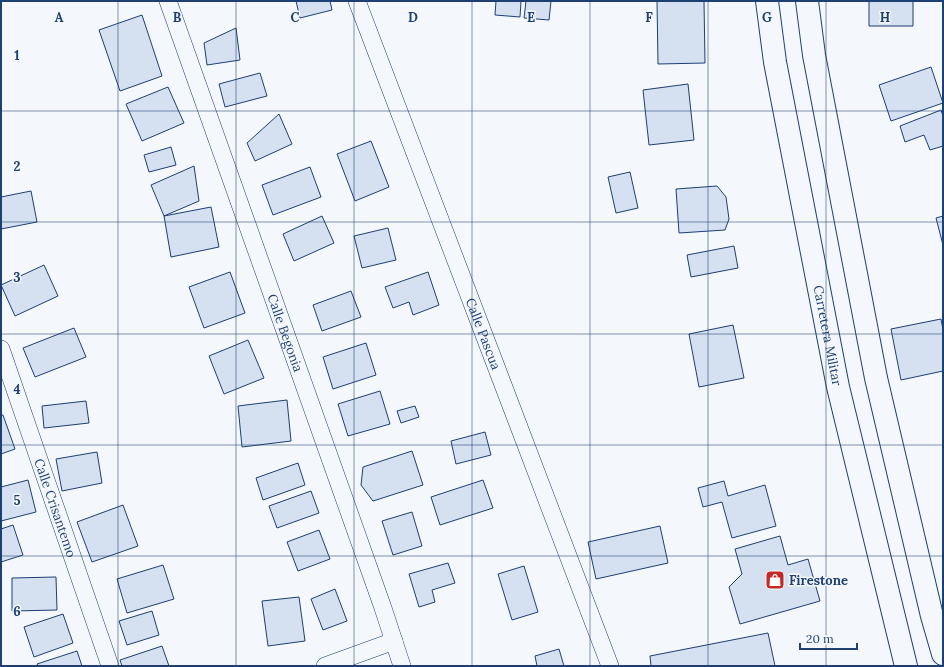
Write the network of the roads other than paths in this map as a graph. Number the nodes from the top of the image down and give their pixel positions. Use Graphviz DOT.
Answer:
graph roads {
  1 [pos="168,1"];
  2 [pos="358,1"];
  3 [pos="767,1"];
  4 [pos="807,1"];
  5 [pos="1,349"];
  6 [pos="394,641"];
  7 [pos="943,654"];
  8 [pos="110,666"];
  9 [pos="325,666"];
  10 [pos="402,666"];
  11 [pos="610,666"];
  12 [pos="906,666"];
  1 -- 6 [label="street, Calle Begonia"];
  2 -- 11 [label="street, Calle Pascua"];
  3 -- 12 [label="main road, Carretera Militar"];
  4 -- 7 [label="main road"];
  5 -- 8 [label="street, Calle Crisantemo"];
  6 -- 9 [label="street"];
  6 -- 10 [label="street, Calle Begonia"];
}
